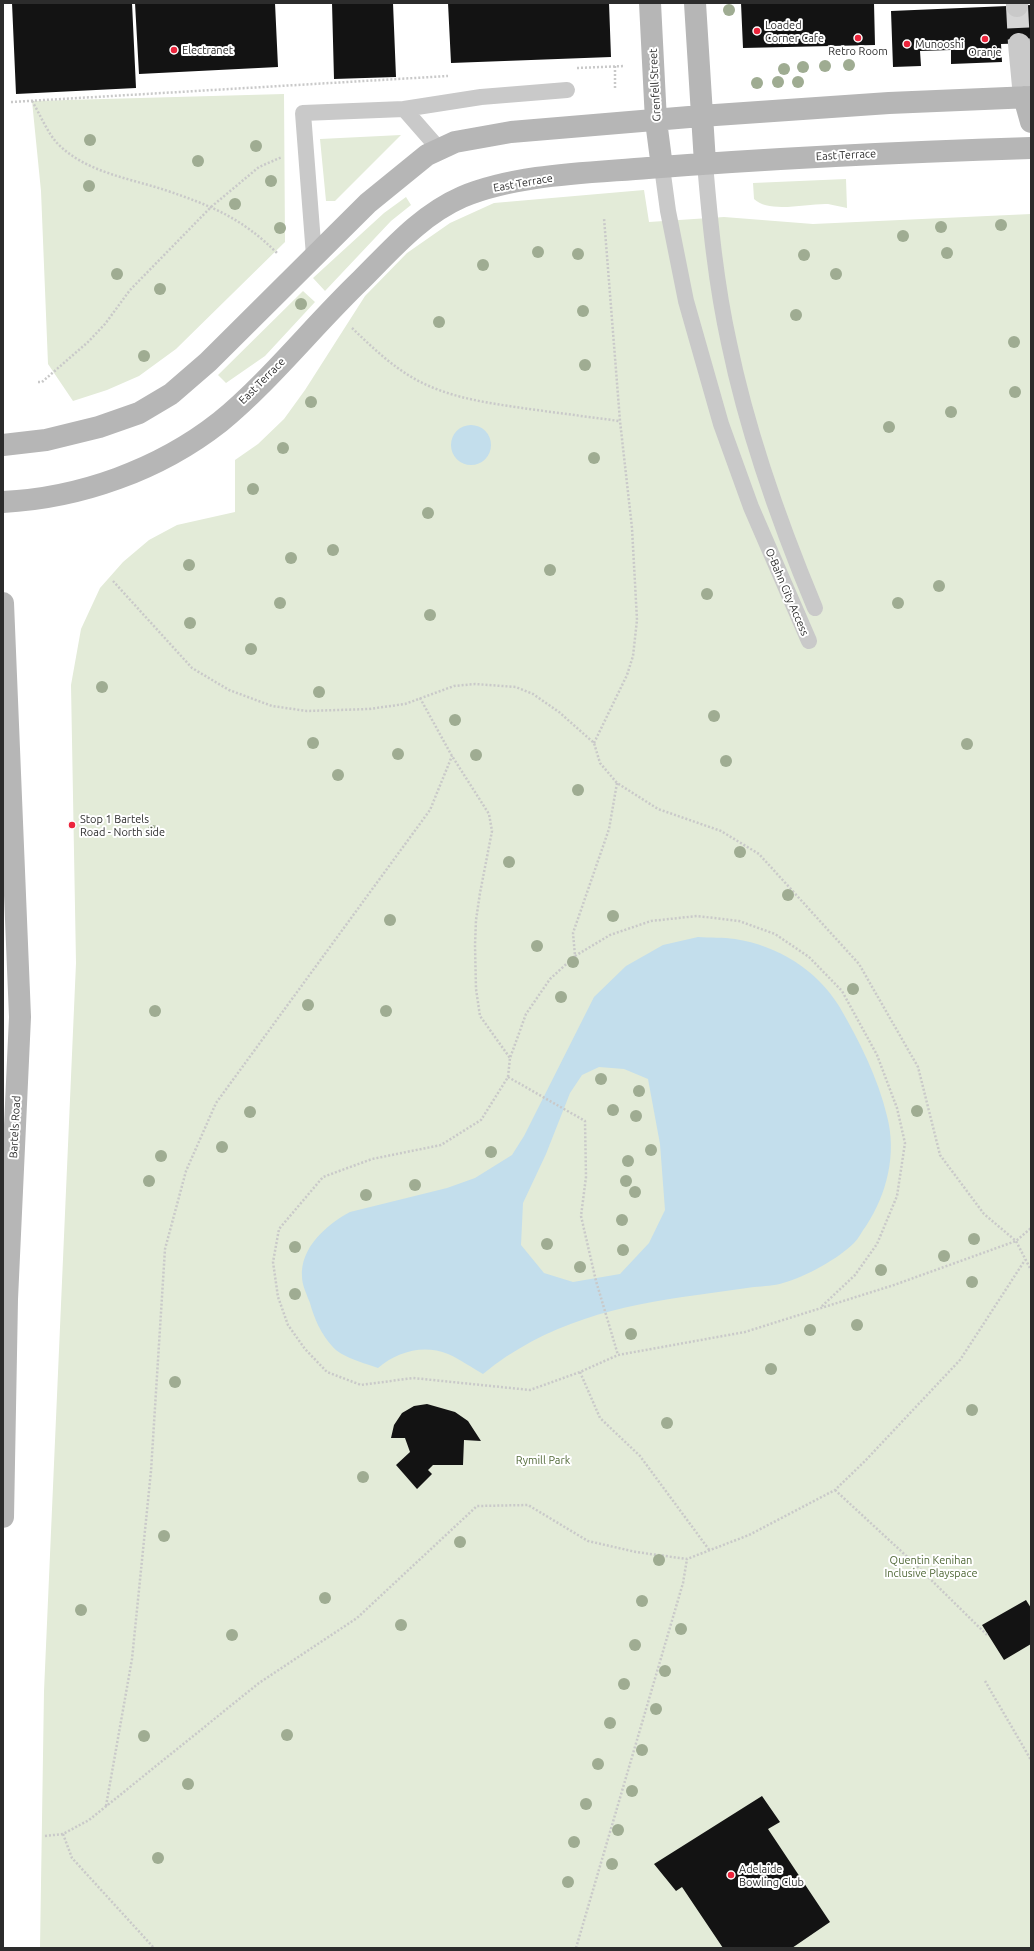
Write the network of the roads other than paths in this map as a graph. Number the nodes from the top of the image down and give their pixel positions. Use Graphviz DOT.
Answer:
graph roads {
  1 [pos="650,3"];
  2 [pos="695,3"];
  3 [pos="1019,44"];
  4 [pos="567,90"];
  5 [pos="1027,97"];
  6 [pos="404,109"];
  7 [pos="701,116"];
  8 [pos="656,121"];
  9 [pos="1031,122"];
  10 [pos="1031,148"];
  11 [pos="439,149"];
  12 [pos="705,163"];
  13 [pos="662,167"];
  14 [pos="314,256"];
  15 [pos="3,445"];
  16 [pos="3,502"];
  17 [pos="786,535"];
  18 [pos="766,543"];
  19 [pos="3,603"];
  20 [pos="815,608"];
  21 [pos="809,641"];
  22 [pos="5,689"];
  23 [pos="9,904"];
  24 [pos="3,1517"];
  1 -- 8 [label="main road, Grenfell Street"];
  2 -- 7 [label="main road"];
  3 -- 5 [label="street"];
  4 -- 6 [label="lane"];
  5 -- 7 [label="main road"];
  5 -- 9 [label="main road"];
  6 -- 11 [label="lane"];
  6 -- 14 [label="lane"];
  7 -- 8 [label="main road"];
  7 -- 12 [label="main road"];
  8 -- 11 [label="main road"];
  8 -- 13 [label="main road, Grenfell Street"];
  10 -- 12 [label="main road, East Terrace"];
  11 -- 14 [label="main road"];
  12 -- 13 [label="main road, East Terrace"];
  12 -- 17 [label="lane, O-Bahn City Access"];
  13 -- 16 [label="main road, East Terrace"];
  13 -- 18 [label="lane, O-Bahn City Access"];
  14 -- 15 [label="main road"];
  17 -- 18 [label="lane"];
  17 -- 20 [label="lane, O-Bahn City Access"];
  18 -- 21 [label="lane, O-Bahn City Access"];
  19 -- 22 [label="main road"];
  22 -- 23 [label="main road"];
  23 -- 24 [label="main road, Bartels Road"];
}
